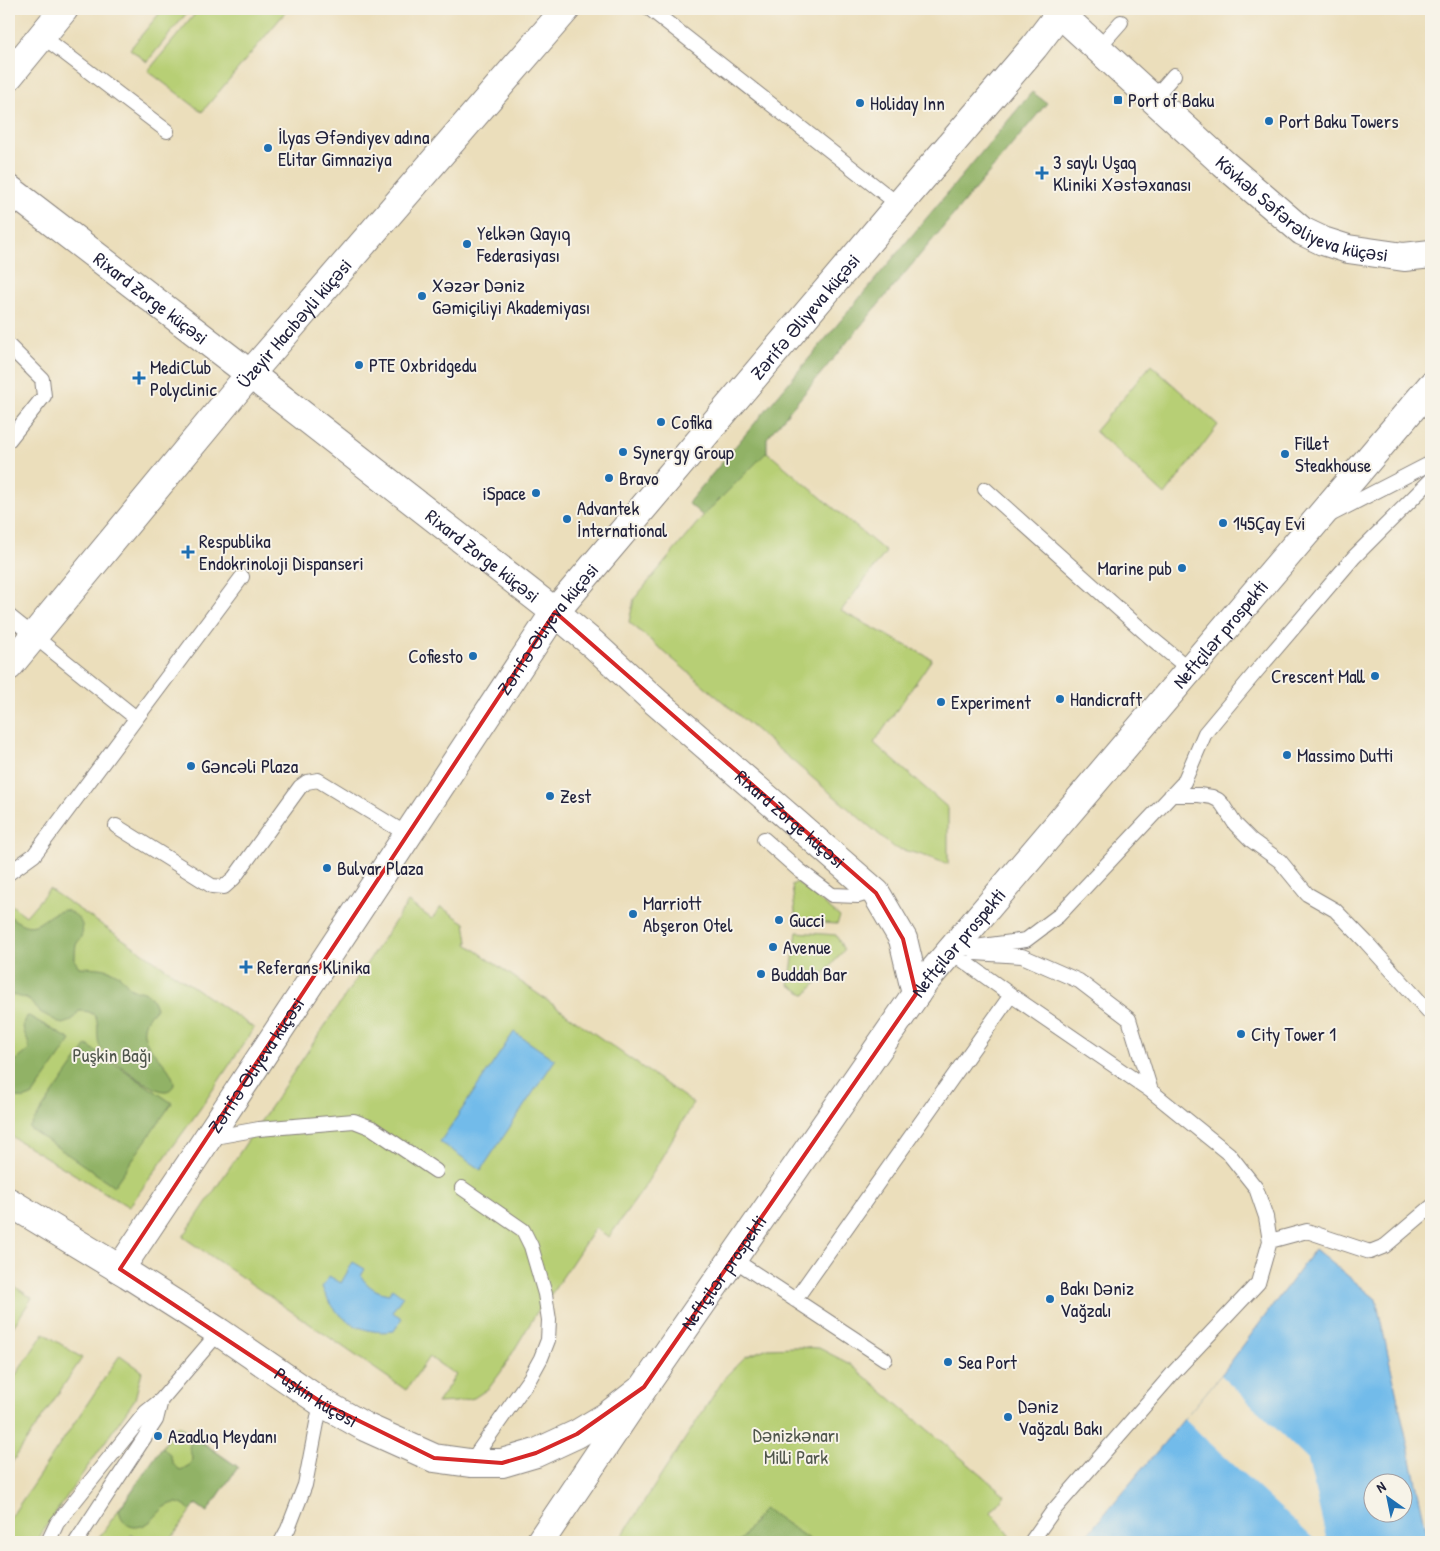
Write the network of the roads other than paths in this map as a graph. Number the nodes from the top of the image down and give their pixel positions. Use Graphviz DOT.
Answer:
graph roads {
  1 [pos="64,9"];
  2 [pos="566,9"];
  3 [pos="650,9"];
  4 [pos="1057,11"];
  5 [pos="1122,22"];
  6 [pos="42,36"];
  7 [pos="1098,48"];
  8 [pos="10,72"];
  9 [pos="1174,75"];
  10 [pos="1153,99"];
  11 [pos="167,131"];
  12 [pos="9,189"];
  13 [pos="898,205"];
  14 [pos="1431,254"];
  15 [pos="9,346"];
  16 [pos="250,374"];
  17 [pos="1431,386"];
  18 [pos="9,440"];
  19 [pos="1431,463"];
  20 [pos="1431,480"];
  21 [pos="986,489"];
  22 [pos="1315,522"];
  23 [pos="242,576"];
  24 [pos="555,612"];
  25 [pos="9,616"];
  26 [pos="33,636"];
  27 [pos="9,666"];
  28 [pos="1189,669"];
  29 [pos="136,718"];
  30 [pos="1171,795"];
  31 [pos="116,826"];
  32 [pos="408,835"];
  33 [pos="764,839"];
  34 [pos="9,873"];
  35 [pos="874,891"];
  36 [pos="950,951"];
  37 [pos="916,994"];
  38 [pos="1011,995"];
  39 [pos="1431,1014"];
  40 [pos="1151,1091"];
  41 [pos="207,1139"];
  42 [pos="436,1170"];
  43 [pos="462,1188"];
  44 [pos="9,1202"];
  45 [pos="1431,1207"];
  46 [pos="1270,1241"];
  47 [pos="733,1259"];
  48 [pos="120,1269"];
  49 [pos="795,1300"];
  50 [pos="219,1332"];
  51 [pos="885,1359"];
  52 [pos="644,1387"];
  53 [pos="160,1400"];
  54 [pos="321,1402"];
  55 [pos="470,1463"];
  56 [pos="48,1542"];
  57 [pos="76,1542"];
  58 [pos="281,1542"];
  59 [pos="540,1542"];
  60 [pos="1030,1542"];
  1 -- 6 [label="main road"];
  2 -- 16 [label="main road, Üzeyir Hacıbəyli küçəsi"];
  3 -- 13 [label="lane"];
  4 -- 7 [label="main road, Kövkəb Səfərəliyeva küçəsi"];
  4 -- 13 [label="main road, Zərifə Əliyeva küçəsi"];
  5 -- 7 [label="lane"];
  6 -- 8 [label="main road"];
  6 -- 11 [label="lane"];
  7 -- 10 [label="main road, Kövkəb Səfərəliyeva küçəsi"];
  9 -- 10 [label="lane"];
  10 -- 14 [label="main road, Kövkəb Səfərəliyeva küçəsi"];
  12 -- 16 [label="main road, Rixard Zorge küçəsi"];
  13 -- 24 [label="main road, Zərifə Əliyeva küçəsi"];
  15 -- 18 [label="lane"];
  16 -- 24 [label="main road, Rixard Zorge küçəsi"];
  16 -- 26 [label="main road, Üzeyir Hacıbəyli küçəsi"];
  17 -- 22 [label="main road, Neftçilər prospekti"];
  19 -- 22 [label="lane"];
  20 -- 30 [label="lane"];
  21 -- 28 [label="lane"];
  22 -- 28 [label="main road, Neftçilər prospekti"];
  23 -- 29 [label="lane"];
  24 -- 32 [label="main road, Zərifə Əliyeva küçəsi"];
  24 -- 35 [label="main road, Rixard Zorge küçəsi"];
  25 -- 26 [label="lane"];
  26 -- 27 [label="main road, Üzeyir Hacıbəyli küçəsi"];
  26 -- 29 [label="lane"];
  28 -- 36 [label="main road, Neftçilər prospekti"];
  29 -- 34 [label="lane"];
  30 -- 36 [label="lane"];
  30 -- 39 [label="lane"];
  31 -- 32 [label="lane"];
  32 -- 41 [label="main road, Zərifə Əliyeva küçəsi"];
  33 -- 35 [label="lane"];
  35 -- 37 [label="main road, Rixard Zorge küçəsi"];
  36 -- 37 [label="main road, Neftçilər prospekti"];
  36 -- 38 [label="lane"];
  36 -- 40 [label="lane"];
  37 -- 47 [label="main road, Neftçilər prospekti"];
  38 -- 40 [label="lane"];
  38 -- 49 [label="lane"];
  40 -- 46 [label="lane"];
  41 -- 42 [label="lane"];
  41 -- 48 [label="main road, Zərifə Əliyeva küçəsi"];
  43 -- 55 [label="lane"];
  44 -- 48 [label="main road, Puşkin küçəsi"];
  45 -- 46 [label="lane"];
  46 -- 60 [label="lane"];
  47 -- 49 [label="lane"];
  47 -- 52 [label="main road, Neftçilər prospekti"];
  48 -- 50 [label="main road, Puşkin küçəsi"];
  49 -- 51 [label="lane"];
  50 -- 53 [label="lane"];
  50 -- 54 [label="main road, Puşkin küçəsi"];
  52 -- 55 [label="main road, Puşkin küçəsi"];
  52 -- 59 [label="main road, Neftçilər prospekti"];
  53 -- 56 [label="lane"];
  53 -- 57 [label="lane"];
  54 -- 55 [label="main road, Puşkin küçəsi"];
  54 -- 58 [label="lane"];
}
